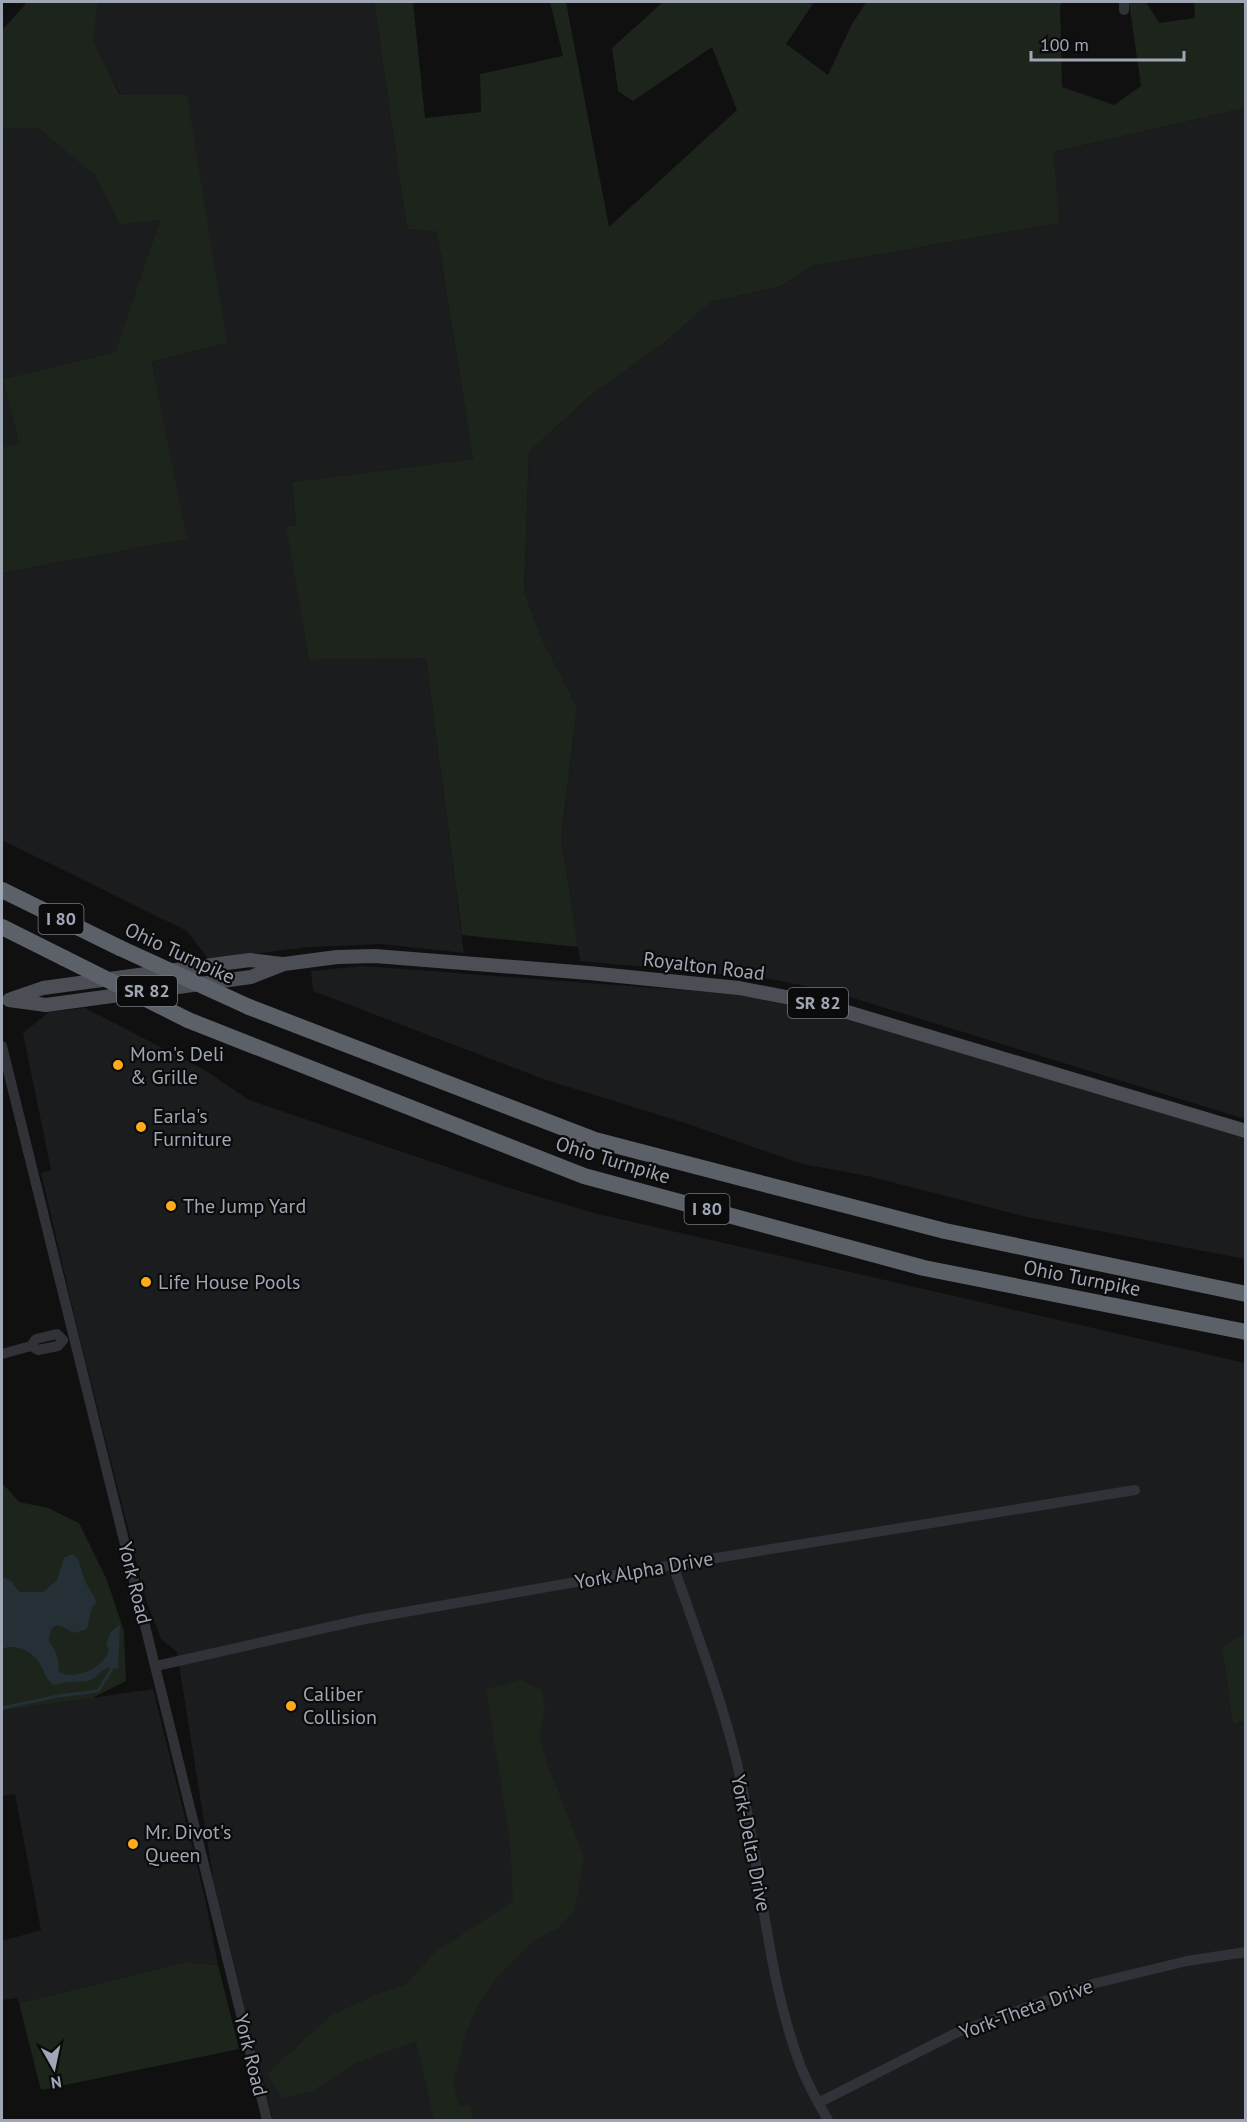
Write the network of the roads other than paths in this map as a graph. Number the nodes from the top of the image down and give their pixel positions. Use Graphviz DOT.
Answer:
graph roads {
  1 [pos="2,890"];
  2 [pos="2,927"];
  3 [pos="5,1000"];
  4 [pos="2,1046"];
  5 [pos="1245,1131"];
  6 [pos="1245,1294"];
  7 [pos="1245,1332"];
  8 [pos="68,1338"];
  9 [pos="2,1354"];
  10 [pos="1136,1490"];
  11 [pos="673,1565"];
  12 [pos="156,1666"];
  13 [pos="1245,1952"];
  14 [pos="818,2103"];
  15 [pos="267,2121"];
  16 [pos="828,2121"];
  1 -- 6 [label="highway, Ohio Turnpike / I 80, bridge"];
  2 -- 7 [label="highway, Ohio Turnpike / I 80, bridge"];
  3 -- 5 [label="main road, Royalton Road / SR 82"];
  4 -- 8 [label="street, York Road"];
  8 -- 9 [label="street"];
  8 -- 12 [label="street, York Road"];
  10 -- 11 [label="street, York Alpha Drive"];
  11 -- 12 [label="street, York Alpha Drive"];
  11 -- 14 [label="street, York-Delta Drive"];
  12 -- 15 [label="street, York Road"];
  13 -- 14 [label="street, York-Theta Drive"];
  14 -- 16 [label="street, York-Delta Drive"];
}
